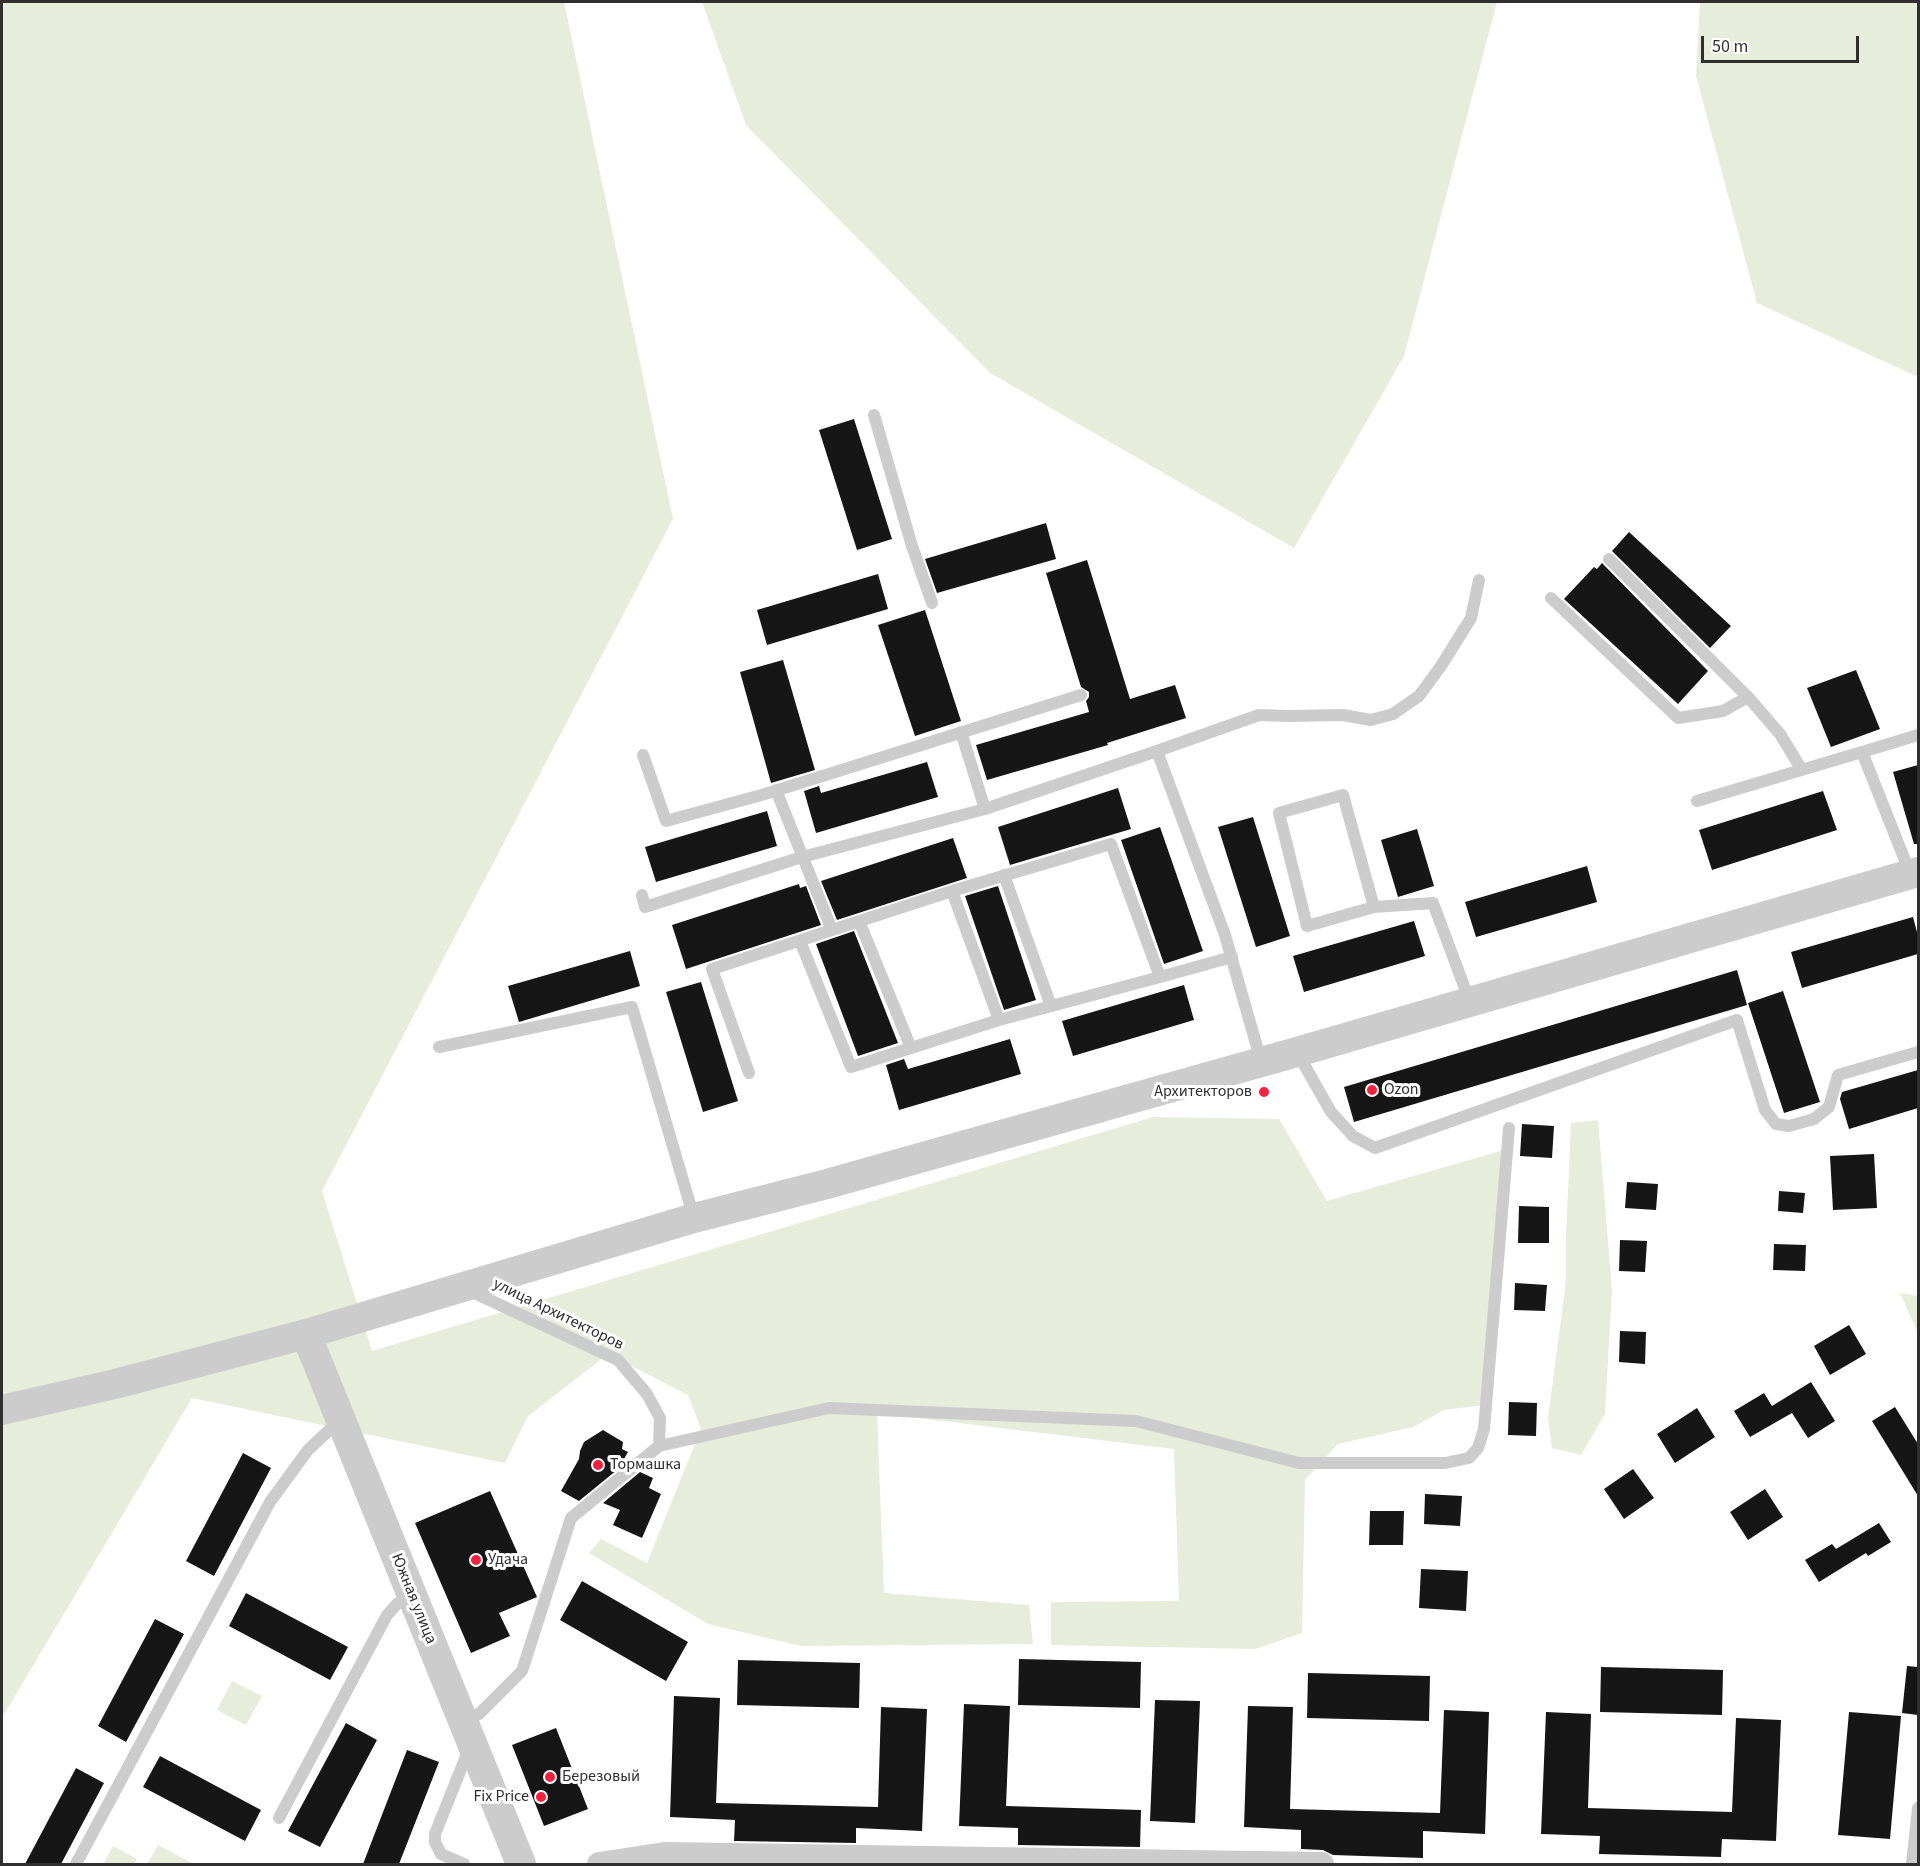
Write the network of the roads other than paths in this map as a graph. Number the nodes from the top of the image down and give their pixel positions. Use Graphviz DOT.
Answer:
graph roads {
  1 [pos="874,415"];
  2 [pos="1609,559"];
  3 [pos="1479,580"];
  4 [pos="1551,598"];
  5 [pos="932,603"];
  6 [pos="1081,695"];
  7 [pos="1748,697"];
  8 [pos="961,732"];
  9 [pos="1918,735"];
  10 [pos="1157,751"];
  11 [pos="1862,752"];
  12 [pos="644,755"];
  13 [pos="1802,770"];
  14 [pos="776,790"];
  15 [pos="1697,801"];
  16 [pos="985,809"];
  17 [pos="802,857"];
  18 [pos="1915,873"];
  19 [pos="1004,875"];
  20 [pos="952,891"];
  21 [pos="642,895"];
  22 [pos="1374,907"];
  23 [pos="859,921"];
  24 [pos="832,930"];
  25 [pos="800,941"];
  26 [pos="1232,957"];
  27 [pos="1160,977"];
  28 [pos="1470,1002"];
  29 [pos="1051,1006"];
  30 [pos="999,1020"];
  31 [pos="439,1047"];
  32 [pos="911,1048"];
  33 [pos="1297,1052"];
  34 [pos="1918,1052"];
  35 [pos="1261,1061"];
  36 [pos="749,1073"];
  37 [pos="1509,1128"];
  38 [pos="694,1218"];
  39 [pos="460,1287"];
  40 [pos="306,1334"];
  41 [pos="2,1410"];
  42 [pos="341,1419"];
  43 [pos="659,1446"];
  44 [pos="412,1596"];
  45 [pos="466,1730"];
  46 [pos="1918,1808"];
  47 [pos="279,1818"];
  48 [pos="1914,1857"];
  49 [pos="940,1861"];
  50 [pos="76,1864"];
  51 [pos="464,1864"];
  52 [pos="521,1864"];
  53 [pos="599,1864"];
  54 [pos="1322,1864"];
  1 -- 5 [label="lane"];
  2 -- 7 [label="lane"];
  3 -- 10 [label="lane"];
  4 -- 7 [label="lane"];
  6 -- 8 [label="lane"];
  7 -- 13 [label="lane"];
  8 -- 14 [label="lane"];
  8 -- 16 [label="lane"];
  9 -- 11 [label="lane"];
  10 -- 16 [label="lane"];
  10 -- 26 [label="lane"];
  11 -- 13 [label="lane"];
  11 -- 18 [label="lane"];
  12 -- 14 [label="lane"];
  13 -- 15 [label="lane"];
  14 -- 17 [label="lane"];
  16 -- 17 [label="lane"];
  17 -- 21 [label="lane"];
  17 -- 24 [label="lane"];
  18 -- 28 [label="street"];
  19 -- 20 [label="lane"];
  19 -- 27 [label="lane"];
  19 -- 29 [label="lane"];
  20 -- 23 [label="lane"];
  20 -- 30 [label="lane"];
  22 -- 22 [label="lane"];
  22 -- 28 [label="lane"];
  23 -- 24 [label="lane"];
  23 -- 32 [label="lane"];
  24 -- 25 [label="lane"];
  25 -- 32 [label="lane"];
  25 -- 36 [label="lane"];
  26 -- 27 [label="lane"];
  26 -- 35 [label="lane"];
  27 -- 29 [label="lane"];
  28 -- 33 [label="street"];
  29 -- 30 [label="lane"];
  30 -- 32 [label="lane"];
  31 -- 38 [label="lane"];
  33 -- 34 [label="lane"];
  33 -- 35 [label="street"];
  35 -- 38 [label="street"];
  37 -- 43 [label="lane"];
  38 -- 39 [label="street"];
  39 -- 40 [label="street"];
  39 -- 43 [label="lane, улица Архитекторов"];
  40 -- 41 [label="street"];
  40 -- 42 [label="street, Южная улица"];
  42 -- 44 [label="street, Южная улица"];
  42 -- 50 [label="lane"];
  43 -- 45 [label="lane"];
  44 -- 45 [label="street, Южная улица"];
  44 -- 47 [label="lane"];
  45 -- 51 [label="lane"];
  45 -- 52 [label="street, Южная улица"];
  46 -- 48 [label="lane"];
  49 -- 53 [label="street"];
  49 -- 54 [label="street"];
}
